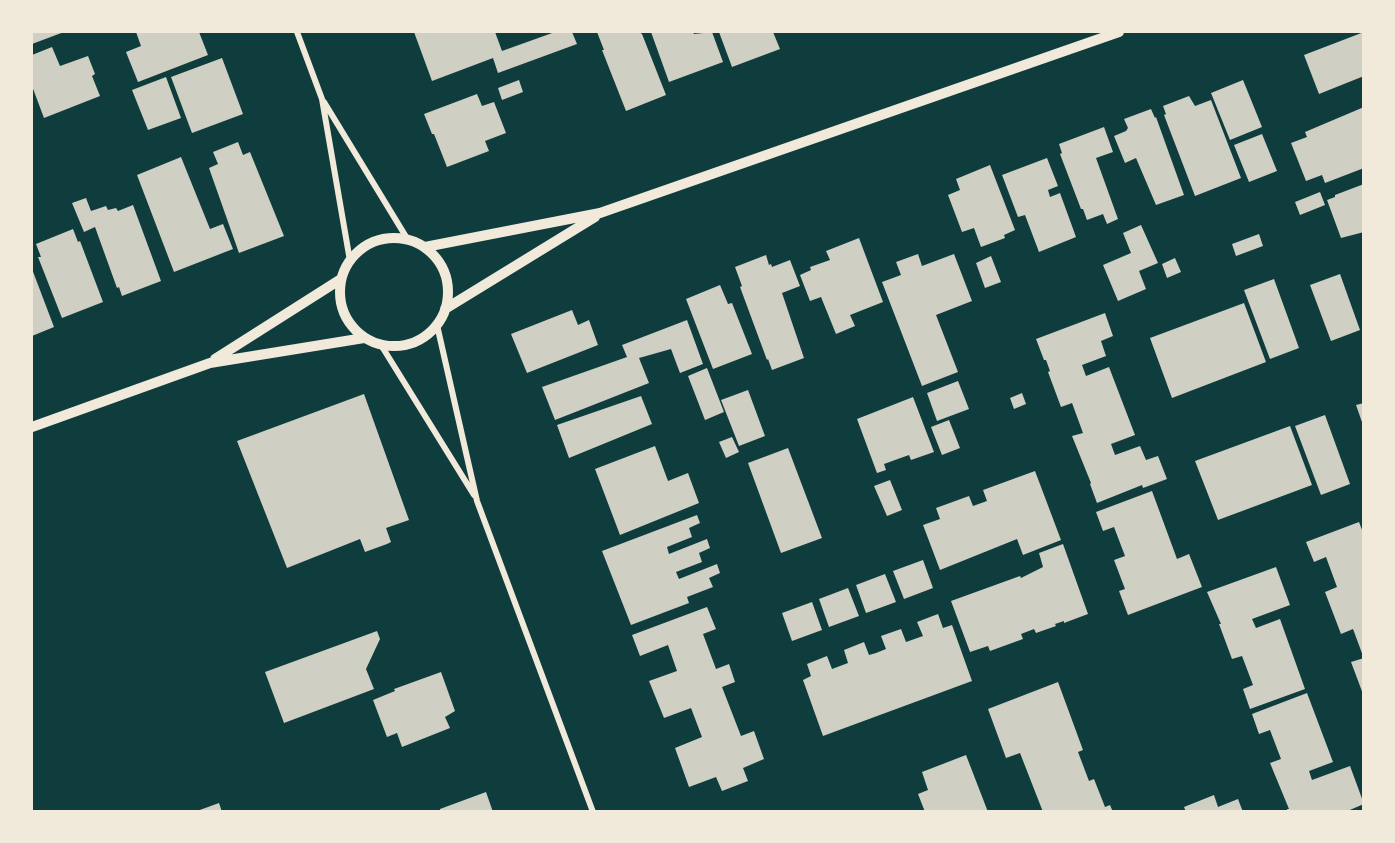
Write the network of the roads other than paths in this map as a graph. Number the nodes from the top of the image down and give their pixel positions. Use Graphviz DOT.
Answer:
graph roads {
  1 [pos="297,32"];
  2 [pos="1119,32"];
  3 [pos="322,99"];
  4 [pos="600,213"];
  5 [pos="408,240"];
  6 [pos="425,248"];
  7 [pos="350,261"];
  8 [pos="341,279"];
  9 [pos="445,309"];
  10 [pos="437,325"];
  11 [pos="364,338"];
  12 [pos="381,345"];
  13 [pos="210,363"];
  14 [pos="32,427"];
  15 [pos="477,501"];
  16 [pos="593,812"];
  1 -- 3 [label="street"];
  2 -- 4 [label="street"];
  3 -- 5 [label="street"];
  3 -- 7 [label="street"];
  4 -- 6 [label="street"];
  4 -- 9 [label="street"];
  5 -- 6 [label="street"];
  5 -- 7 [label="street"];
  6 -- 9 [label="street"];
  7 -- 8 [label="street"];
  8 -- 11 [label="street"];
  8 -- 13 [label="street"];
  9 -- 10 [label="street"];
  10 -- 12 [label="street"];
  10 -- 15 [label="street"];
  11 -- 12 [label="street"];
  11 -- 13 [label="street"];
  12 -- 15 [label="street"];
  13 -- 14 [label="street"];
  15 -- 16 [label="street"];
}
